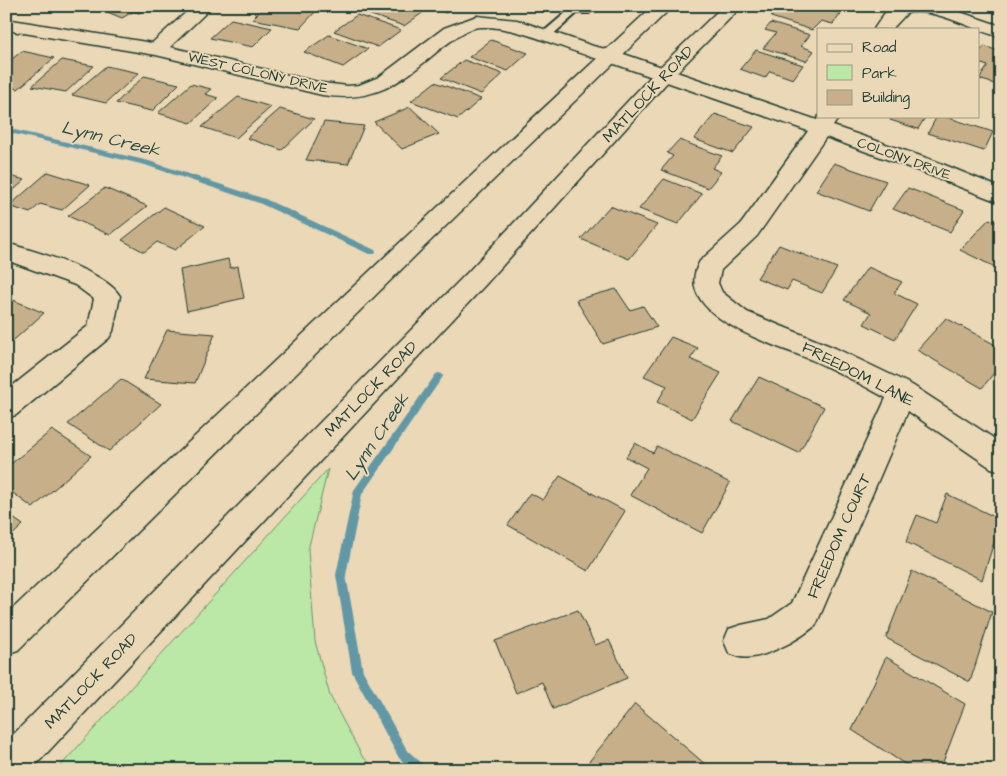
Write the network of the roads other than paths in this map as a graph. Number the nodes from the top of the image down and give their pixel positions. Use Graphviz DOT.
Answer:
graph roads {
  1 [pos="204,6"];
  2 [pos="562,6"];
  3 [pos="592,6"];
  4 [pos="664,6"];
  5 [pos="732,6"];
  6 [pos="907,6"];
  7 [pos="575,10"];
  8 [pos="6,24"];
  9 [pos="884,28"];
  10 [pos="1001,32"];
  11 [pos="545,36"];
  12 [pos="156,49"];
  13 [pos="611,56"];
  14 [pos="664,74"];
  15 [pos="826,123"];
  16 [pos="1001,196"];
  17 [pos="6,252"];
  18 [pos="902,393"];
  19 [pos="6,408"];
  20 [pos="1001,459"];
  21 [pos="6,638"];
  22 [pos="741,641"];
  23 [pos="6,769"];
  1 -- 12 [label="street"];
  2 -- 7 [label="lane"];
  3 -- 7 [label="lane"];
  4 -- 13 [label="street"];
  5 -- 14 [label="street, MATLOCK ROAD"];
  6 -- 9 [label="street"];
  6 -- 10 [label="street"];
  7 -- 11 [label="lane"];
  8 -- 12 [label="street, WEST COLONY DRIVE"];
  11 -- 12 [label="street, WEST COLONY DRIVE"];
  11 -- 13 [label="street, WEST COLONY DRIVE"];
  13 -- 14 [label="street, WEST COLONY DRIVE"];
  13 -- 21 [label="street"];
  14 -- 15 [label="street, COLONY DRIVE"];
  14 -- 23 [label="street, MATLOCK ROAD"];
  15 -- 16 [label="street, COLONY DRIVE"];
  15 -- 18 [label="street, FREEDOM LANE"];
  17 -- 19 [label="street"];
  18 -- 20 [label="street, FREEDOM LANE"];
  18 -- 22 [label="street, FREEDOM COURT"];
}
